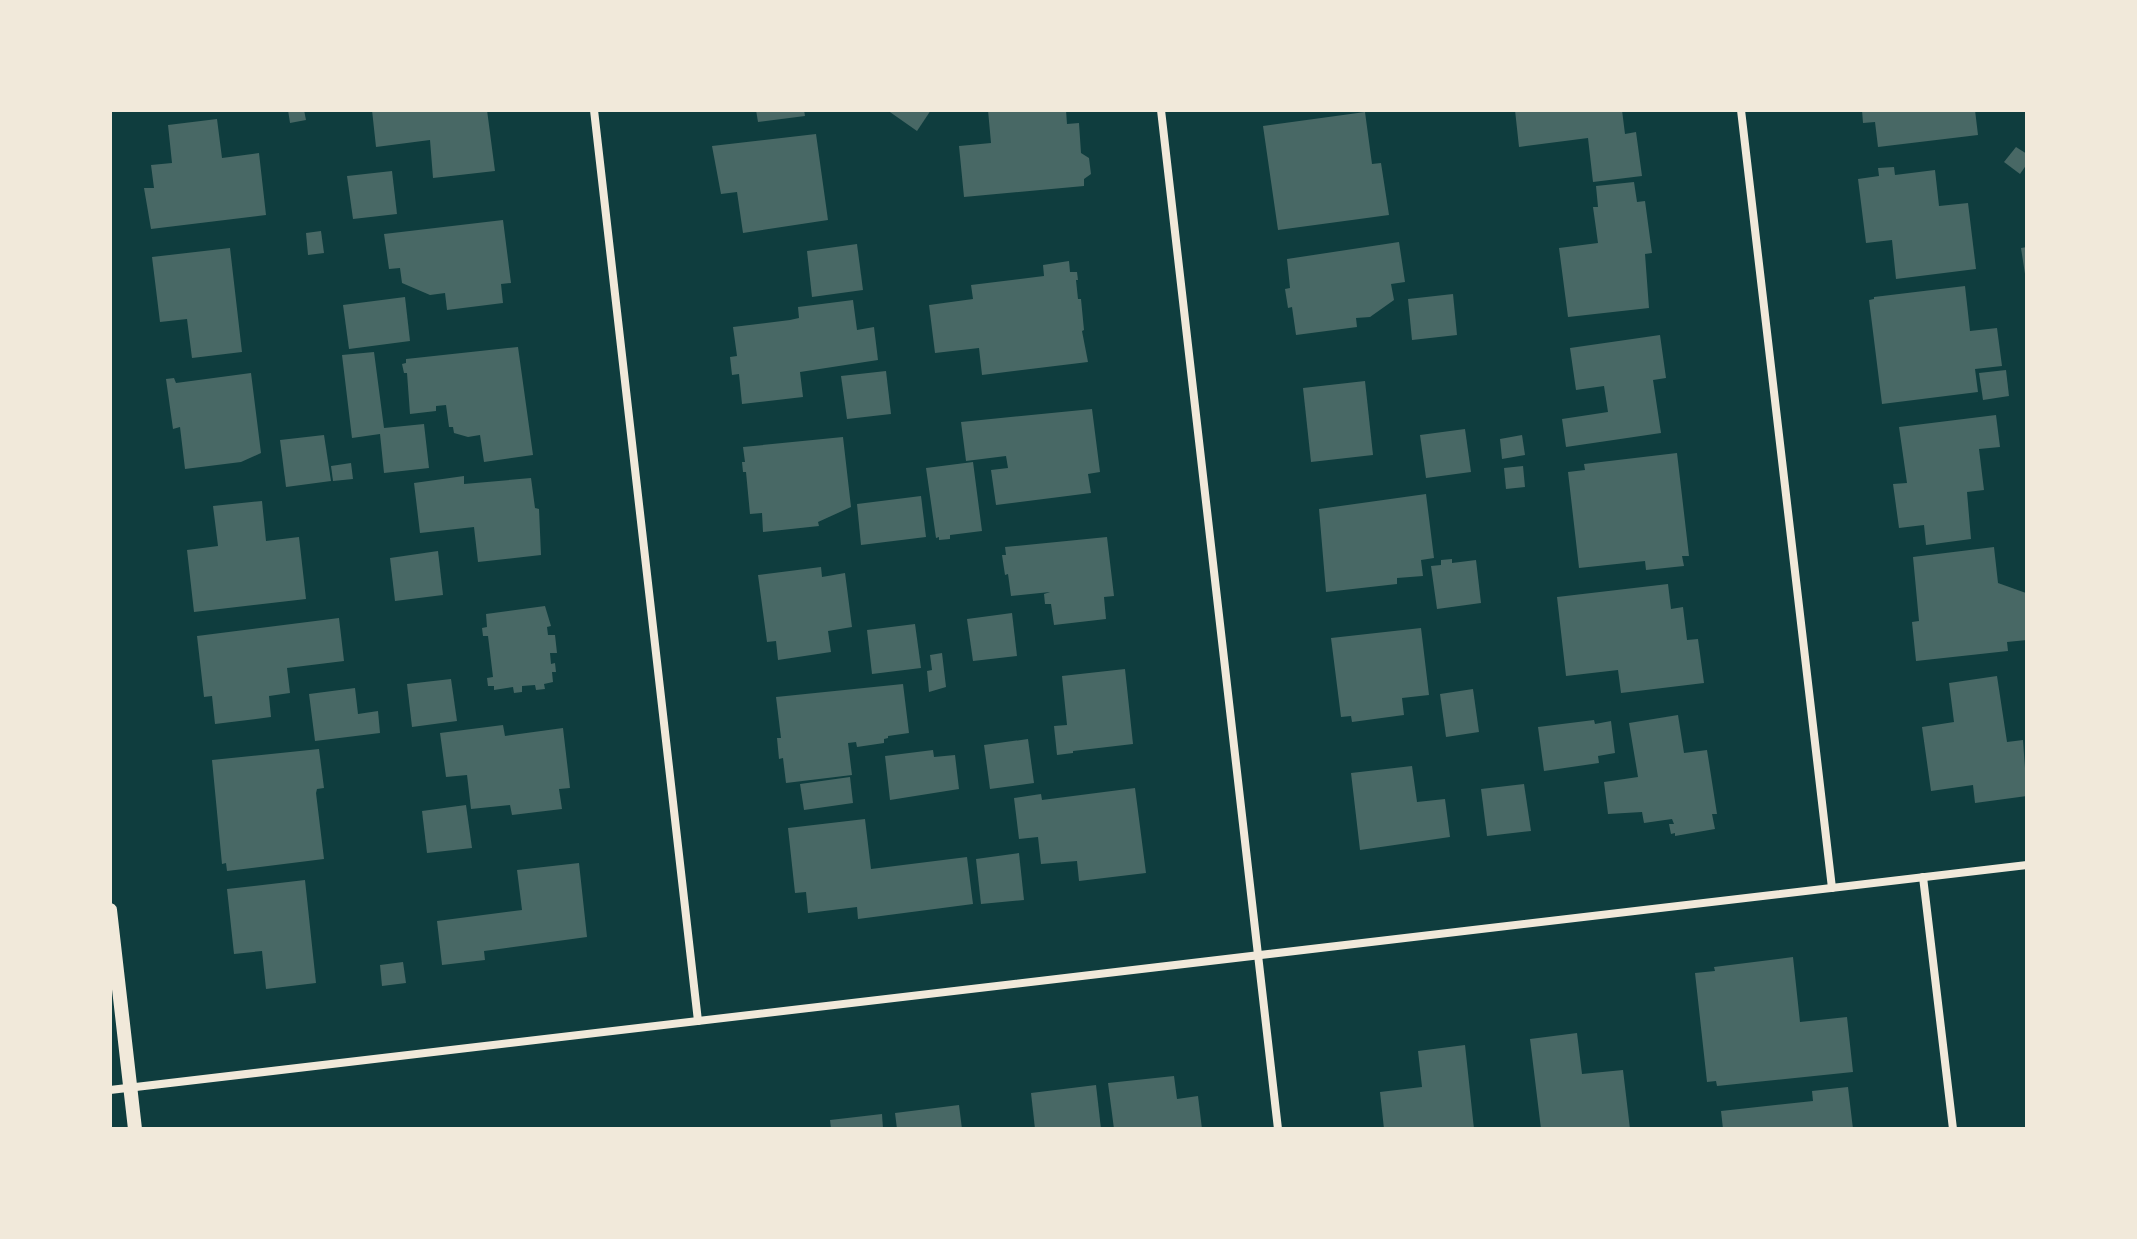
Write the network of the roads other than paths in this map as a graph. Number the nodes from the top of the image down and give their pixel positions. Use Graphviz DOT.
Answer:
graph roads {
  1 [pos="594,110"];
  2 [pos="1161,110"];
  3 [pos="1741,110"];
  4 [pos="2027,865"];
  5 [pos="1923,877"];
  6 [pos="1832,888"];
  7 [pos="110,910"];
  8 [pos="1257,955"];
  9 [pos="698,1021"];
  10 [pos="131,1087"];
  11 [pos="110,1090"];
  12 [pos="135,1129"];
  13 [pos="1278,1129"];
  14 [pos="1953,1129"];
  1 -- 9 [label="street"];
  2 -- 8 [label="street"];
  3 -- 6 [label="street"];
  4 -- 5 [label="street"];
  5 -- 6 [label="street"];
  5 -- 14 [label="street"];
  6 -- 8 [label="street"];
  7 -- 10 [label="street"];
  8 -- 9 [label="street"];
  8 -- 13 [label="street"];
  9 -- 10 [label="street"];
  10 -- 11 [label="street"];
  10 -- 12 [label="street"];
}
